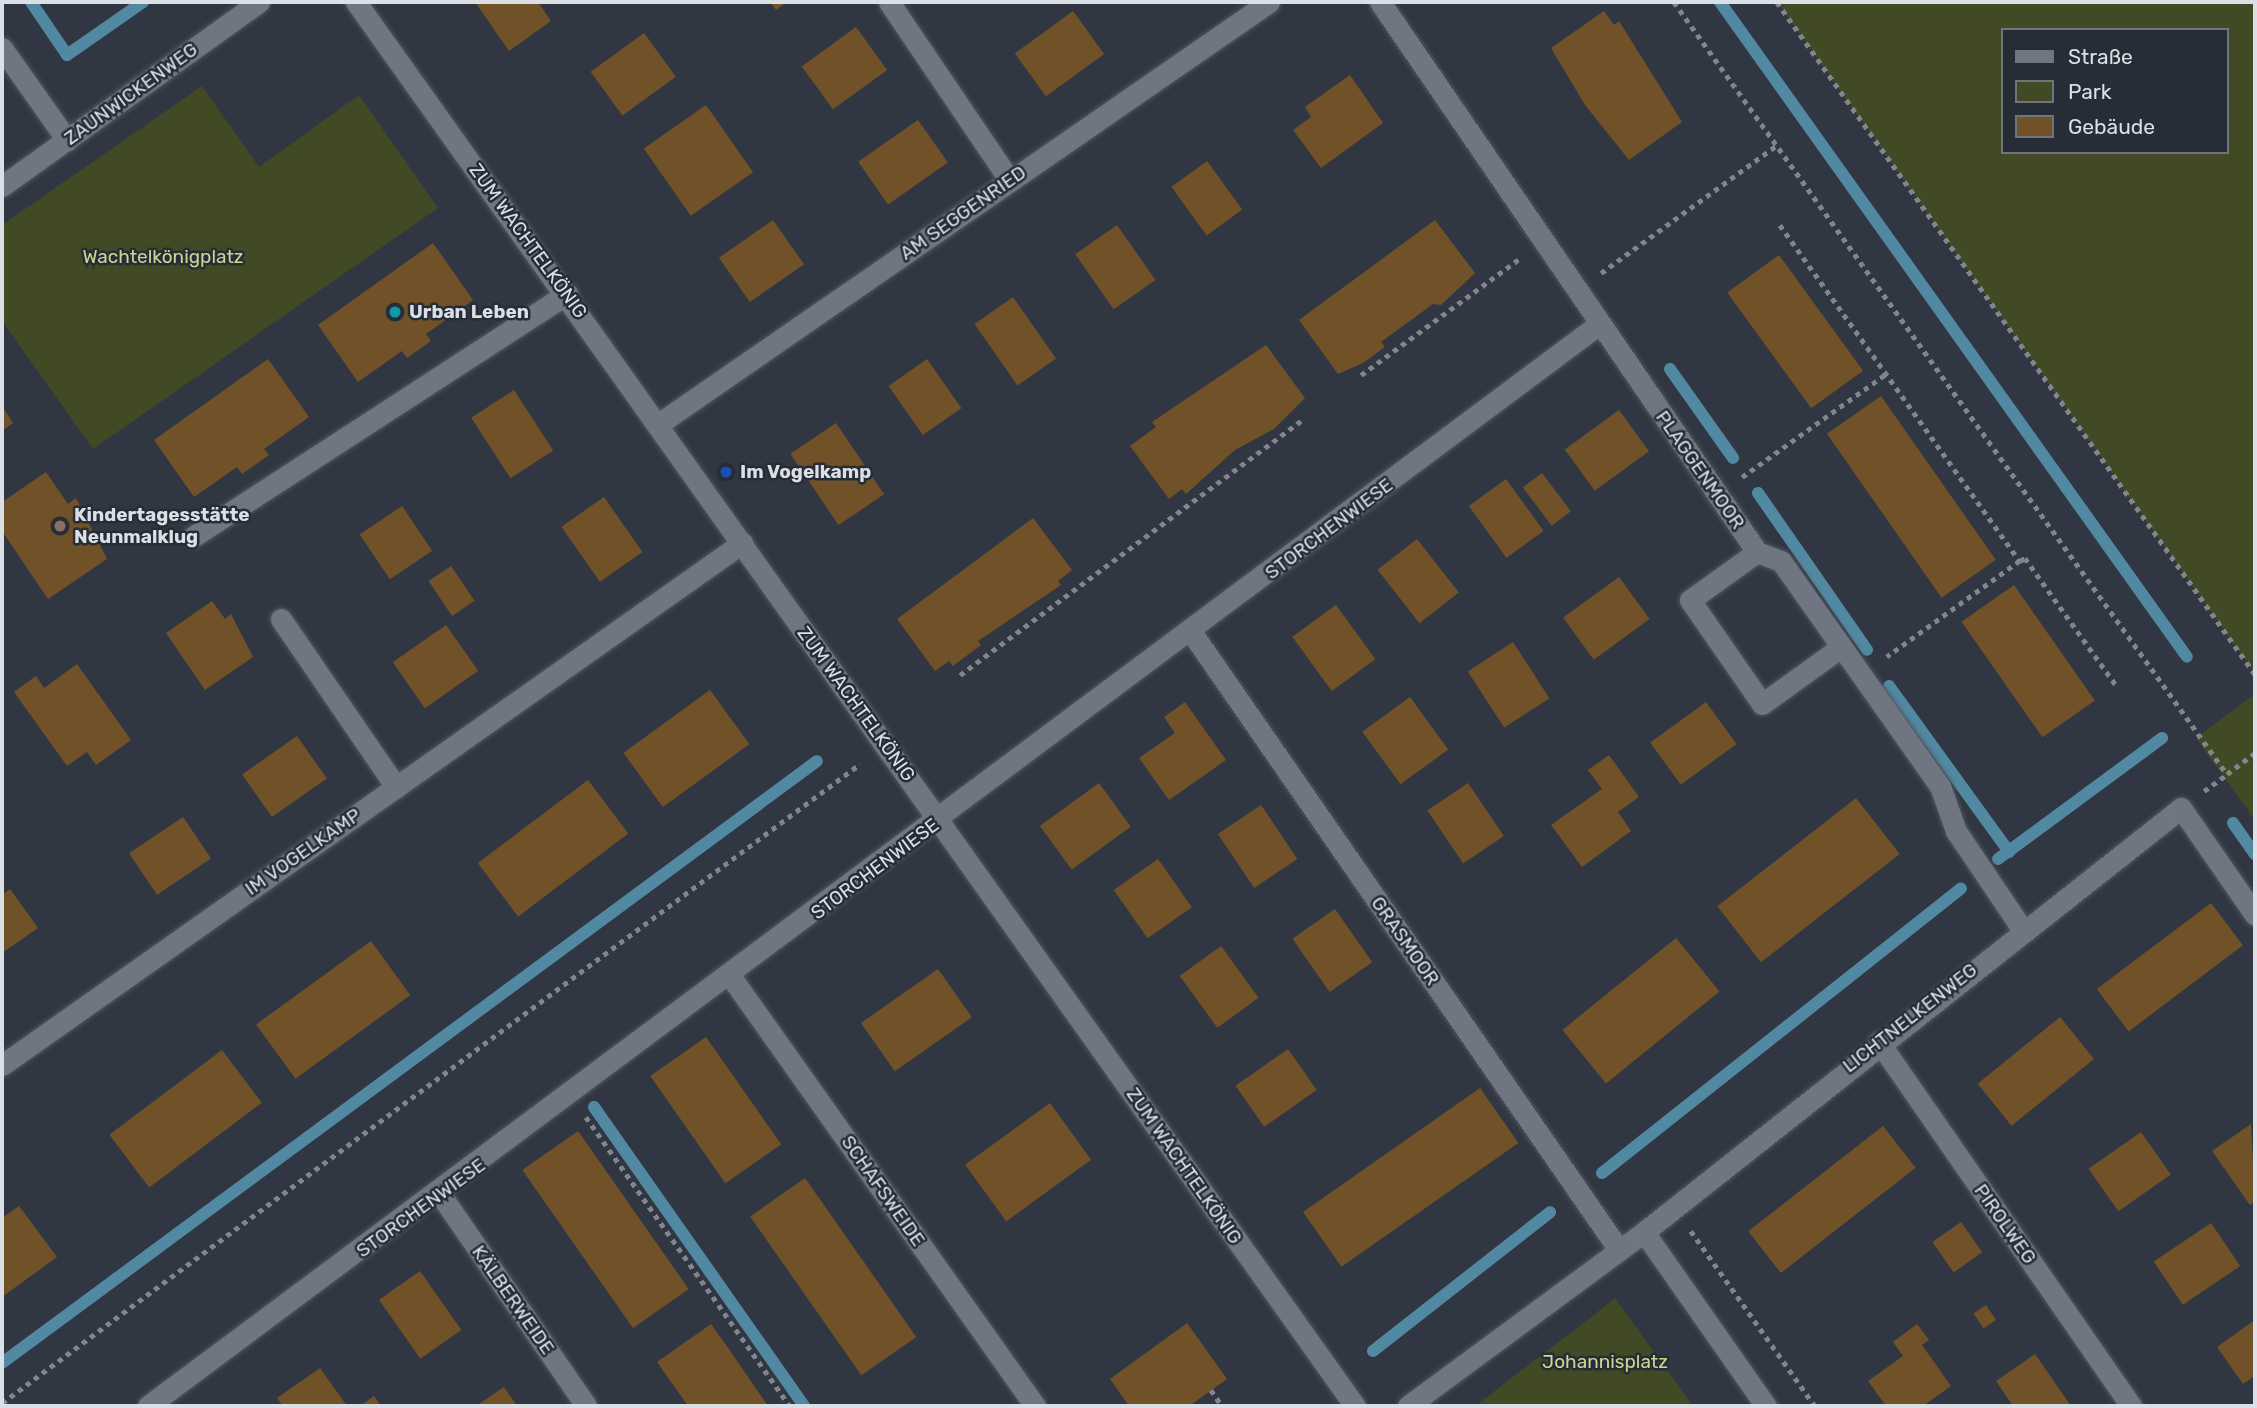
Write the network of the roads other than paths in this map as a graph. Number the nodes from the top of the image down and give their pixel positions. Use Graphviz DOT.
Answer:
graph roads {
  1 [pos="259,2"];
  2 [pos="356,2"];
  3 [pos="889,2"];
  4 [pos="1269,2"];
  5 [pos="1380,2"];
  6 [pos="2,48"];
  7 [pos="67,140"];
  8 [pos="1010,181"];
  9 [pos="2,186"];
  10 [pos="567,294"];
  11 [pos="1598,325"];
  12 [pos="657,425"];
  13 [pos="194,536"];
  14 [pos="742,543"];
  15 [pos="1757,552"];
  16 [pos="281,619"];
  17 [pos="1192,633"];
  18 [pos="1841,647"];
  19 [pos="396,787"];
  20 [pos="940,821"];
  21 [pos="2255,915"];
  22 [pos="2022,929"];
  23 [pos="731,977"];
  24 [pos="1879,1042"];
  25 [pos="2,1065"];
  26 [pos="440,1194"];
  27 [pos="1644,1232"];
  28 [pos="1619,1250"];
  29 [pos="162,1402"];
  30 [pos="586,1406"];
  31 [pos="1035,1406"];
  32 [pos="1354,1406"];
  33 [pos="1408,1406"];
  34 [pos="1766,1406"];
  35 [pos="2131,1406"];
  1 -- 7 [label="street, ZAUNWICKENWEG"];
  2 -- 10 [label="street, ZUM WACHTELKÖNIG"];
  3 -- 8 [label="street"];
  4 -- 8 [label="street, AM SEGGENRIED"];
  5 -- 11 [label="street, PLAGGENMOOR"];
  6 -- 7 [label="street"];
  7 -- 9 [label="street, ZAUNWICKENWEG"];
  8 -- 12 [label="street, AM SEGGENRIED"];
  10 -- 12 [label="street, ZUM WACHTELKÖNIG"];
  10 -- 13 [label="street"];
  11 -- 15 [label="street, PLAGGENMOOR"];
  11 -- 17 [label="street, STORCHENWIESE"];
  12 -- 14 [label="street, ZUM WACHTELKÖNIG"];
  14 -- 19 [label="street, IM VOGELKAMP"];
  14 -- 20 [label="street, ZUM WACHTELKÖNIG"];
  15 -- 18 [label="street, PLAGGENMOOR"];
  15 -- 18 [label="street"];
  16 -- 19 [label="street"];
  17 -- 20 [label="street, STORCHENWIESE"];
  17 -- 28 [label="street, GRASMOOR"];
  18 -- 22 [label="street, PLAGGENMOOR"];
  19 -- 25 [label="street, IM VOGELKAMP"];
  20 -- 23 [label="street, STORCHENWIESE"];
  20 -- 32 [label="street, ZUM WACHTELKÖNIG"];
  21 -- 22 [label="street, LICHTNELKENWEG"];
  22 -- 24 [label="street, LICHTNELKENWEG"];
  23 -- 26 [label="street, STORCHENWIESE"];
  23 -- 31 [label="street, SCHAFSWEIDE"];
  24 -- 27 [label="street, LICHTNELKENWEG"];
  24 -- 35 [label="street, PIROLWEG"];
  26 -- 29 [label="street, STORCHENWIESE"];
  26 -- 30 [label="street, KÄLBERWEIDE"];
  27 -- 28 [label="street"];
  27 -- 34 [label="street"];
  28 -- 33 [label="street"];
}
